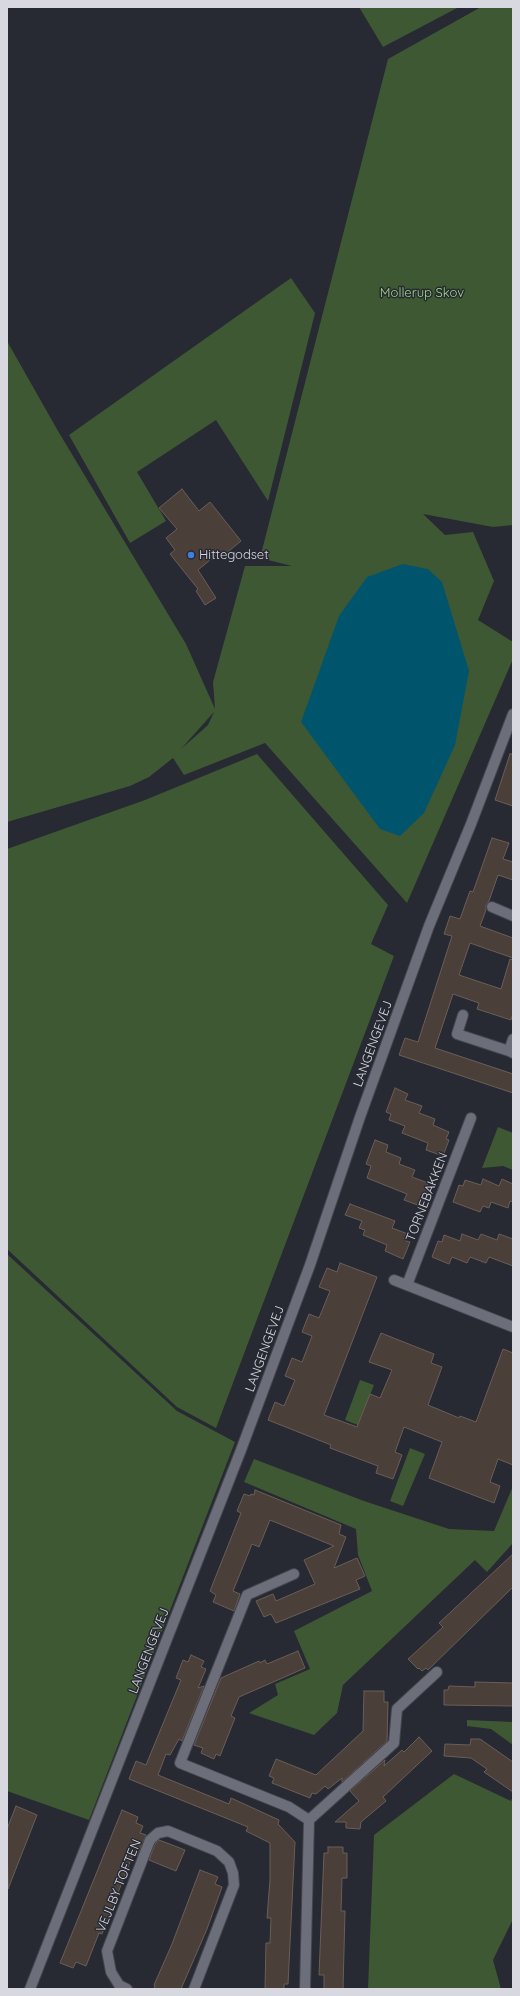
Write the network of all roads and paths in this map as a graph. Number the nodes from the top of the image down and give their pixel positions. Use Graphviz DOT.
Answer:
graph roads {
  1 [pos="513,714"];
  2 [pos="492,907"];
  3 [pos="513,916"];
  4 [pos="463,1015"];
  5 [pos="513,1039"];
  6 [pos="511,1052"];
  7 [pos="471,1118"];
  8 [pos="394,1280"];
  9 [pos="407,1285"];
  10 [pos="513,1327"];
  11 [pos="294,1574"];
  12 [pos="437,1672"];
  13 [pos="309,1820"];
  14 [pos="30,1989"];
  15 [pos="127,1989"];
  16 [pos="194,1989"];
  17 [pos="305,1989"];
  1 -- 14 [label="street, LANGENGEVEJ"];
  2 -- 3 [label="street"];
  4 -- 6 [label="street"];
  5 -- 6 [label="street"];
  7 -- 9 [label="street, TORNEBAKKEN"];
  8 -- 9 [label="street"];
  9 -- 10 [label="street"];
  11 -- 13 [label="street"];
  12 -- 13 [label="street"];
  13 -- 17 [label="street"];
  15 -- 16 [label="street, VEJLBY TOFTEN"];
}
